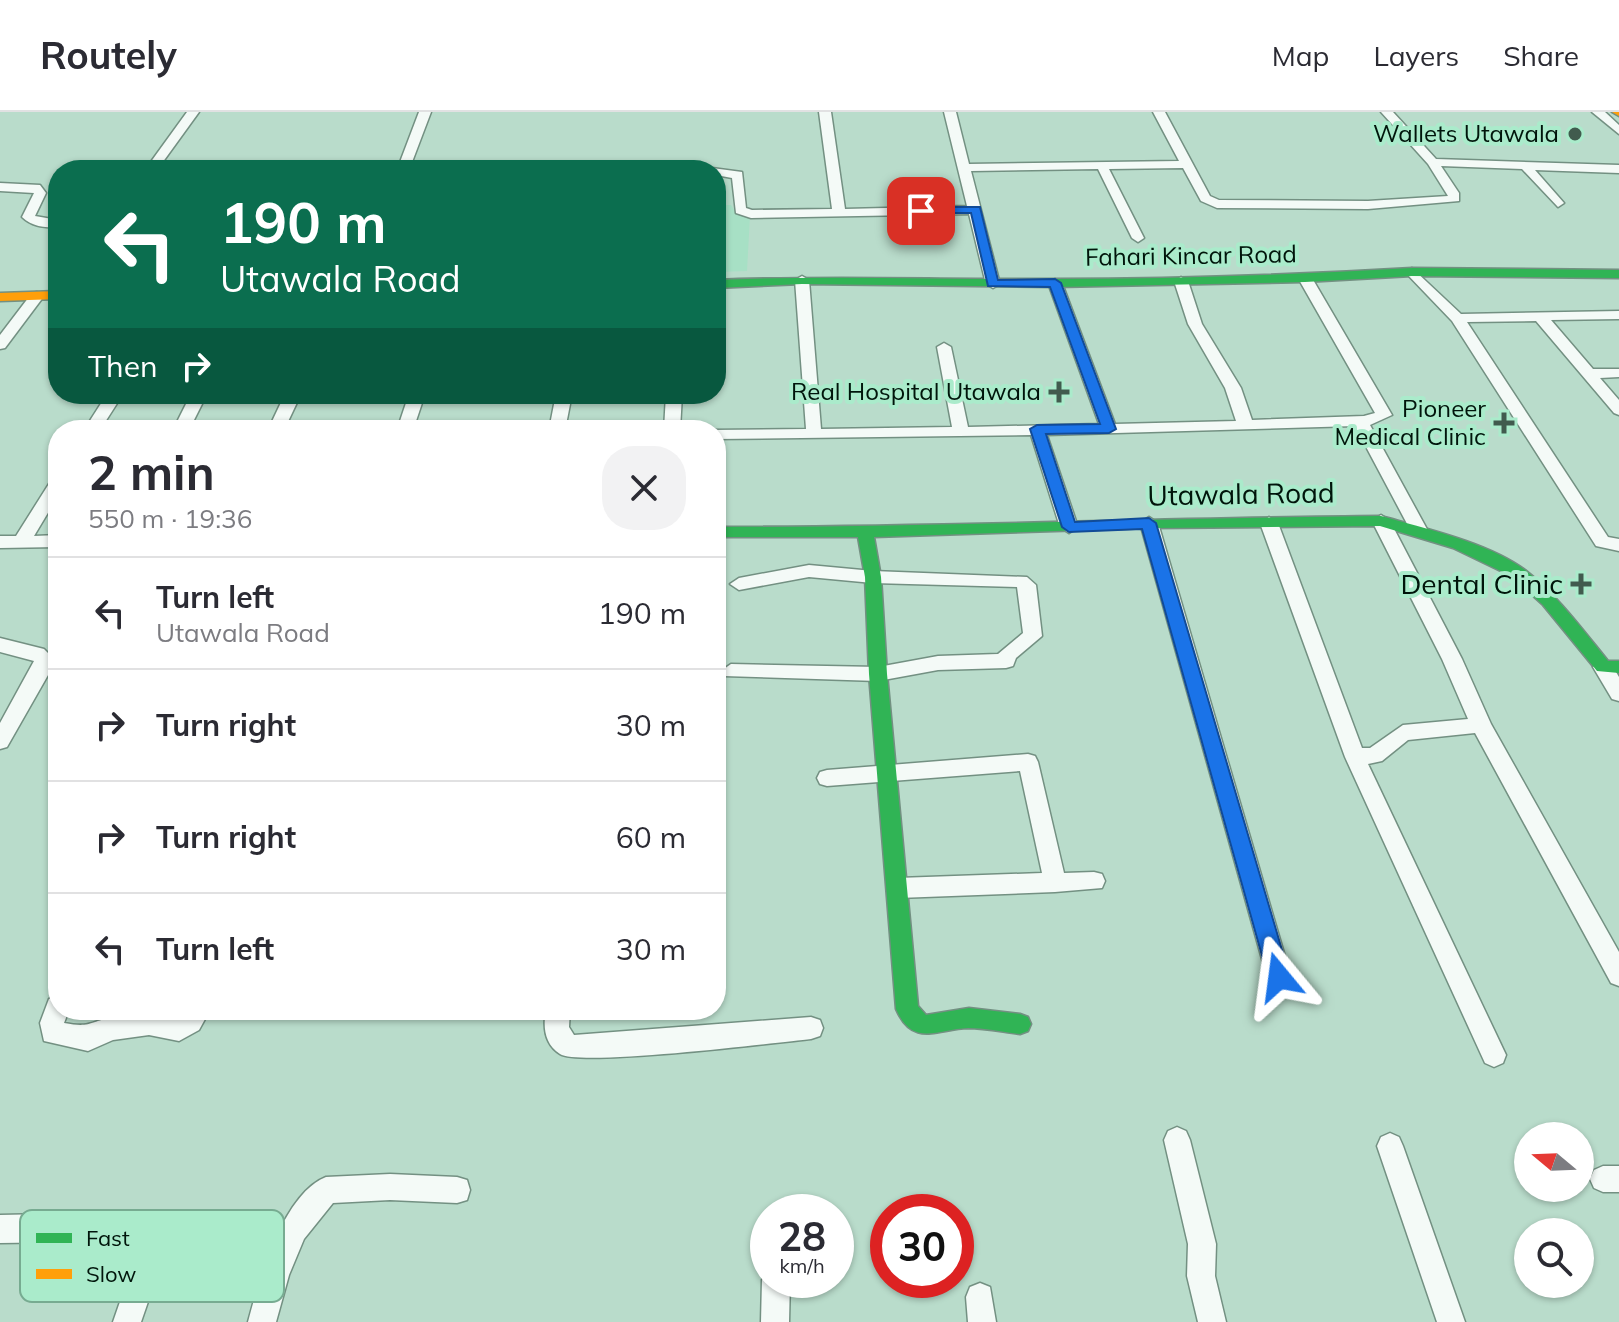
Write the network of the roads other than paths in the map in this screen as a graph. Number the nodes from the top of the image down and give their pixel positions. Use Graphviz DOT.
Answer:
graph roads {
  1 [pos="193,112"];
  2 [pos="425,112"];
  3 [pos="825,112"];
  4 [pos="950,112"];
  5 [pos="1159,112"];
  6 [pos="1387,112"];
  7 [pos="1598,112"];
  8 [pos="1619,131"];
  9 [pos="158,160"];
  10 [pos="407,160"];
  11 [pos="1433,162"];
  12 [pos="1185,164"];
  13 [pos="1102,166"];
  14 [pos="1525,166"];
  15 [pos="964,168"];
  16 [pos="1619,169"];
  17 [pos="726,173"];
  18 [pos="0,187"];
  19 [pos="1558,203"];
  20 [pos="976,210"];
  21 [pos="839,213"];
  22 [pos="48,223"];
  23 [pos="1138,238"];
  24 [pos="1412,272"];
  25 [pos="1619,274"];
  26 [pos="1305,278"];
  27 [pos="802,280"];
  28 [pos="1181,281"];
  29 [pos="1055,283"];
  30 [pos="726,284"];
  31 [pos="993,284"];
  32 [pos="48,295"];
  33 [pos="37,296"];
  34 [pos="0,297"];
  35 [pos="1539,315"];
  36 [pos="1619,315"];
  37 [pos="1457,318"];
  38 [pos="0,345"];
  39 [pos="944,347"];
  40 [pos="1619,373"];
  41 [pos="1589,374"];
  42 [pos="1619,410"];
  43 [pos="1361,422"];
  44 [pos="1246,426"];
  45 [pos="1037,429"];
  46 [pos="1109,429"];
  47 [pos="961,432"];
  48 [pos="726,434"];
  49 [pos="814,434"];
  50 [pos="48,499"];
  51 [pos="1381,521"];
  52 [pos="1149,523"];
  53 [pos="1269,523"];
  54 [pos="1069,527"];
  55 [pos="1419,531"];
  56 [pos="726,532"];
  57 [pos="865,532"];
  58 [pos="48,541"];
  59 [pos="0,542"];
  60 [pos="21,542"];
  61 [pos="1619,545"];
  62 [pos="873,577"];
  63 [pos="739,584"];
  64 [pos="0,645"];
  65 [pos="1611,667"];
  66 [pos="731,671"];
  67 [pos="878,674"];
  68 [pos="1619,694"];
  69 [pos="1481,725"];
  70 [pos="0,741"];
  71 [pos="1355,757"];
  72 [pos="887,776"];
  73 [pos="827,778"];
  74 [pos="1094,881"];
  75 [pos="1055,883"];
  76 [pos="898,888"];
  77 [pos="1619,975"];
  78 [pos="1279,977"];
  79 [pos="53,1020"];
  80 [pos="191,1020"];
  81 [pos="556,1020"];
  82 [pos="1020,1024"];
  83 [pos="811,1028"];
  84 [pos="1494,1055"];
  85 [pos="1177,1140"];
  86 [pos="1390,1146"];
  87 [pos="457,1190"];
  88 [pos="0,1229"];
  89 [pos="20,1229"];
  90 [pos="284,1253"];
  91 [pos="776,1298"];
  92 [pos="134,1302"];
  93 [pos="268,1302"];
  94 [pos="127,1322"];
  95 [pos="262,1322"];
  96 [pos="775,1322"];
  97 [pos="1212,1322"];
  98 [pos="1451,1322"];
  1 -- 9 [label="street"];
  2 -- 10 [label="street"];
  3 -- 21 [label="street"];
  4 -- 15 [label="street"];
  5 -- 12 [label="street"];
  6 -- 11 [label="street"];
  7 -- 8 [label="street"];
  11 -- 12 [label="street"];
  11 -- 14 [label="street"];
  12 -- 13 [label="street"];
  13 -- 15 [label="street"];
  13 -- 23 [label="street"];
  14 -- 16 [label="street"];
  14 -- 19 [label="street"];
  15 -- 20 [label="street"];
  17 -- 21 [label="street"];
  18 -- 22 [label="street"];
  20 -- 21 [label="street"];
  20 -- 31 [label="street"];
  24 -- 25 [label="street, Fahari Kincar Road"];
  24 -- 26 [label="street, Fahari Kincar Road"];
  24 -- 37 [label="street"];
  26 -- 28 [label="street, Fahari Kincar Road"];
  26 -- 43 [label="street"];
  27 -- 30 [label="street, Fahari Kincar Road"];
  27 -- 31 [label="street, Fahari Kincar Road"];
  27 -- 49 [label="street"];
  28 -- 29 [label="street, Fahari Kincar Road"];
  28 -- 44 [label="street"];
  29 -- 31 [label="street, Fahari Kincar Road"];
  29 -- 46 [label="street"];
  32 -- 33 [label="street"];
  33 -- 34 [label="street"];
  33 -- 38 [label="street"];
  35 -- 36 [label="street"];
  35 -- 37 [label="street"];
  35 -- 41 [label="street"];
  37 -- 61 [label="street"];
  39 -- 47 [label="street"];
  40 -- 41 [label="street"];
  41 -- 42 [label="street"];
  43 -- 44 [label="street"];
  43 -- 55 [label="street"];
  44 -- 46 [label="street"];
  45 -- 46 [label="street"];
  45 -- 47 [label="street"];
  45 -- 54 [label="street"];
  47 -- 49 [label="street"];
  48 -- 49 [label="street"];
  50 -- 60 [label="street"];
  51 -- 53 [label="street, Utawala Road"];
  51 -- 55 [label="street, Utawala Road"];
  51 -- 69 [label="street"];
  52 -- 53 [label="street, Utawala Road"];
  52 -- 54 [label="street, Utawala Road"];
  52 -- 78 [label="street"];
  53 -- 71 [label="street"];
  54 -- 57 [label="street, Utawala Road"];
  55 -- 65 [label="street, Utawala Road"];
  56 -- 57 [label="street, Utawala Road"];
  57 -- 62 [label="street"];
  58 -- 60 [label="street"];
  59 -- 60 [label="street"];
  62 -- 63 [label="street"];
  62 -- 67 [label="street"];
  62 -- 67 [label="street"];
  64 -- 70 [label="street"];
  65 -- 68 [label="street"];
  66 -- 67 [label="street"];
  67 -- 72 [label="street"];
  69 -- 71 [label="street"];
  69 -- 77 [label="street"];
  71 -- 84 [label="street"];
  72 -- 73 [label="street"];
  72 -- 75 [label="street"];
  72 -- 76 [label="street"];
  74 -- 75 [label="street"];
  75 -- 76 [label="street"];
  76 -- 82 [label="street"];
  79 -- 80 [label="street"];
  81 -- 83 [label="street"];
  85 -- 97 [label="street"];
  86 -- 98 [label="street"];
  87 -- 90 [label="street"];
  88 -- 89 [label="street"];
  91 -- 96 [label="street"];
  92 -- 94 [label="street"];
  93 -- 95 [label="street"];
}
